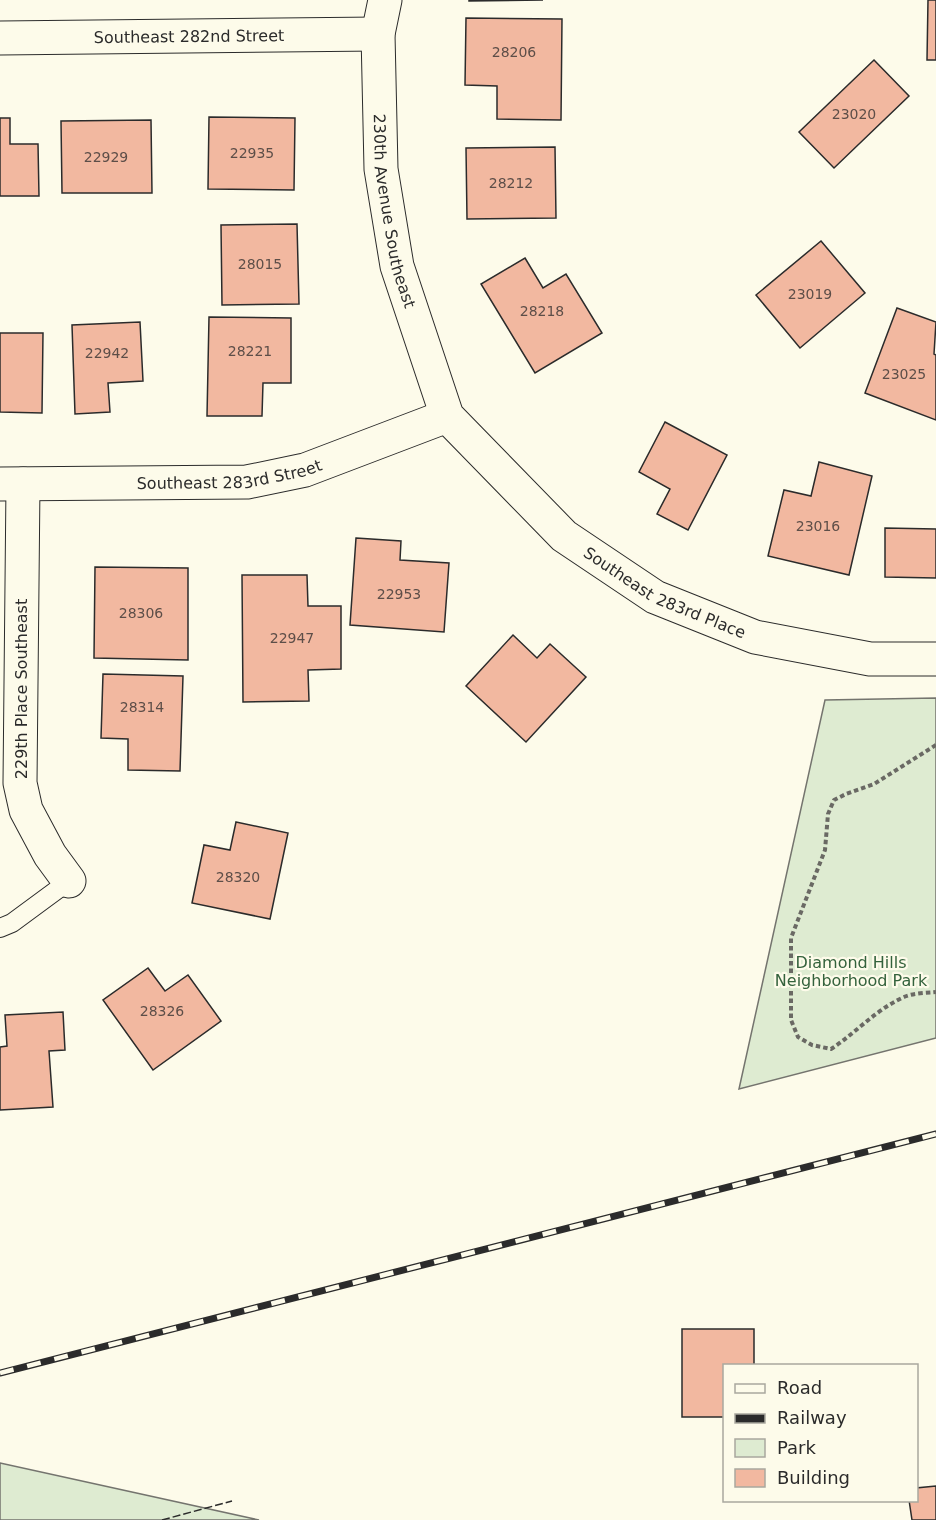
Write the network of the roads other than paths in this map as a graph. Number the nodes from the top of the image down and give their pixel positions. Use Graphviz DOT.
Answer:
graph roads {
  1 [pos="385,0"];
  2 [pos="378,34"];
  3 [pos="0,38"];
  4 [pos="447,416"];
  5 [pos="12,484"];
  6 [pos="936,659"];
  7 [pos="69,881"];
  8 [pos="0,928"];
  1 -- 2 [label="street, 230th Avenue Southeast"];
  2 -- 3 [label="street, Southeast 282nd Street"];
  2 -- 4 [label="street, 230th Avenue Southeast"];
  4 -- 5 [label="street, Southeast 283rd Street"];
  4 -- 6 [label="street, Southeast 283rd Place"];
  5 -- 7 [label="street, 229th Place Southeast"];
  7 -- 8 [label="lane"];
}
